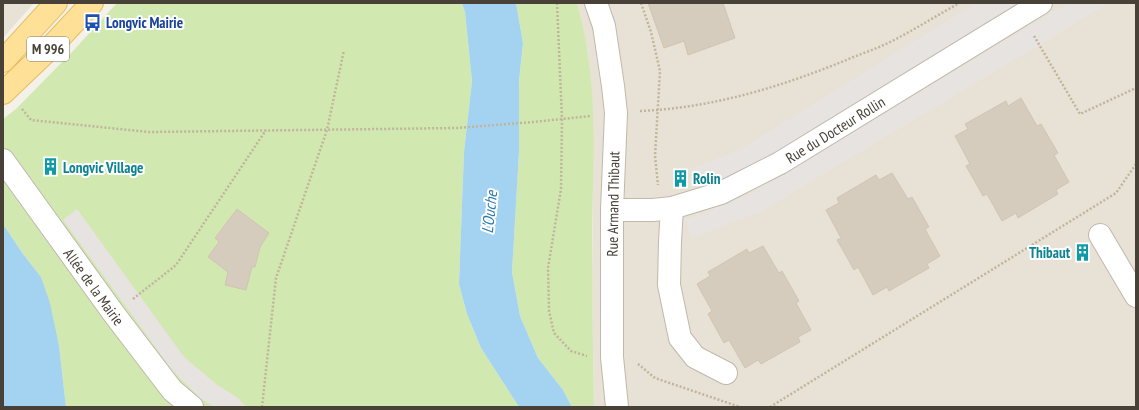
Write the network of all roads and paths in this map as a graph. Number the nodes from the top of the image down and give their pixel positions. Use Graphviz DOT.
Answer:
graph roads {
  1 [pos="56,3"];
  2 [pos="92,3"];
  3 [pos="557,3"];
  4 [pos="596,3"];
  5 [pos="641,3"];
  6 [pos="959,3"];
  7 [pos="1041,3"];
  8 [pos="1021,15"];
  9 [pos="344,50"];
  10 [pos="3,61"];
  11 [pos="1136,88"];
  12 [pos="5,92"];
  13 [pos="657,110"];
  14 [pos="616,113"];
  15 [pos="562,119"];
  16 [pos="266,130"];
  17 [pos="327,130"];
  18 [pos="3,160"];
  19 [pos="1136,164"];
  20 [pos="662,209"];
  21 [pos="612,210"];
  22 [pos="1100,235"];
  23 [pos="1136,296"];
  24 [pos="114,314"];
  25 [pos="612,357"];
  26 [pos="726,373"];
  27 [pos="192,407"];
  28 [pos="262,407"];
  29 [pos="617,407"];
  30 [pos="740,407"];
  31 [pos="770,407"];
  1 -- 10 [label="main road, M 996"];
  2 -- 12 [label="main road, M 996"];
  3 -- 15 [label="path"];
  4 -- 14 [label="street, Rue Armand Thibaut"];
  5 -- 13 [label="path"];
  6 -- 13 [label="path"];
  7 -- 8 [label="street, Rue du Docteur Rollin"];
  8 -- 11 [label="path"];
  8 -- 20 [label="street, Rue du Docteur Rollin"];
  9 -- 17 [label="path"];
  12 -- 16 [label="path"];
  13 -- 14 [label="path"];
  13 -- 20 [label="path"];
  14 -- 15 [label="path"];
  14 -- 21 [label="street, Rue Armand Thibaut"];
  15 -- 17 [label="path"];
  15 -- 25 [label="path"];
  16 -- 17 [label="path"];
  16 -- 24 [label="path"];
  17 -- 28 [label="path"];
  18 -- 24 [label="street, Allée de la Mairie"];
  19 -- 31 [label="path"];
  20 -- 21 [label="street, Rue du Docteur Rollin"];
  20 -- 26 [label="street"];
  21 -- 25 [label="street, Rue Armand Thibaut"];
  22 -- 23 [label="street"];
  24 -- 27 [label="street, Allée de la Mairie"];
  25 -- 29 [label="street, Rue Armand Thibaut"];
  25 -- 30 [label="path"];
}
